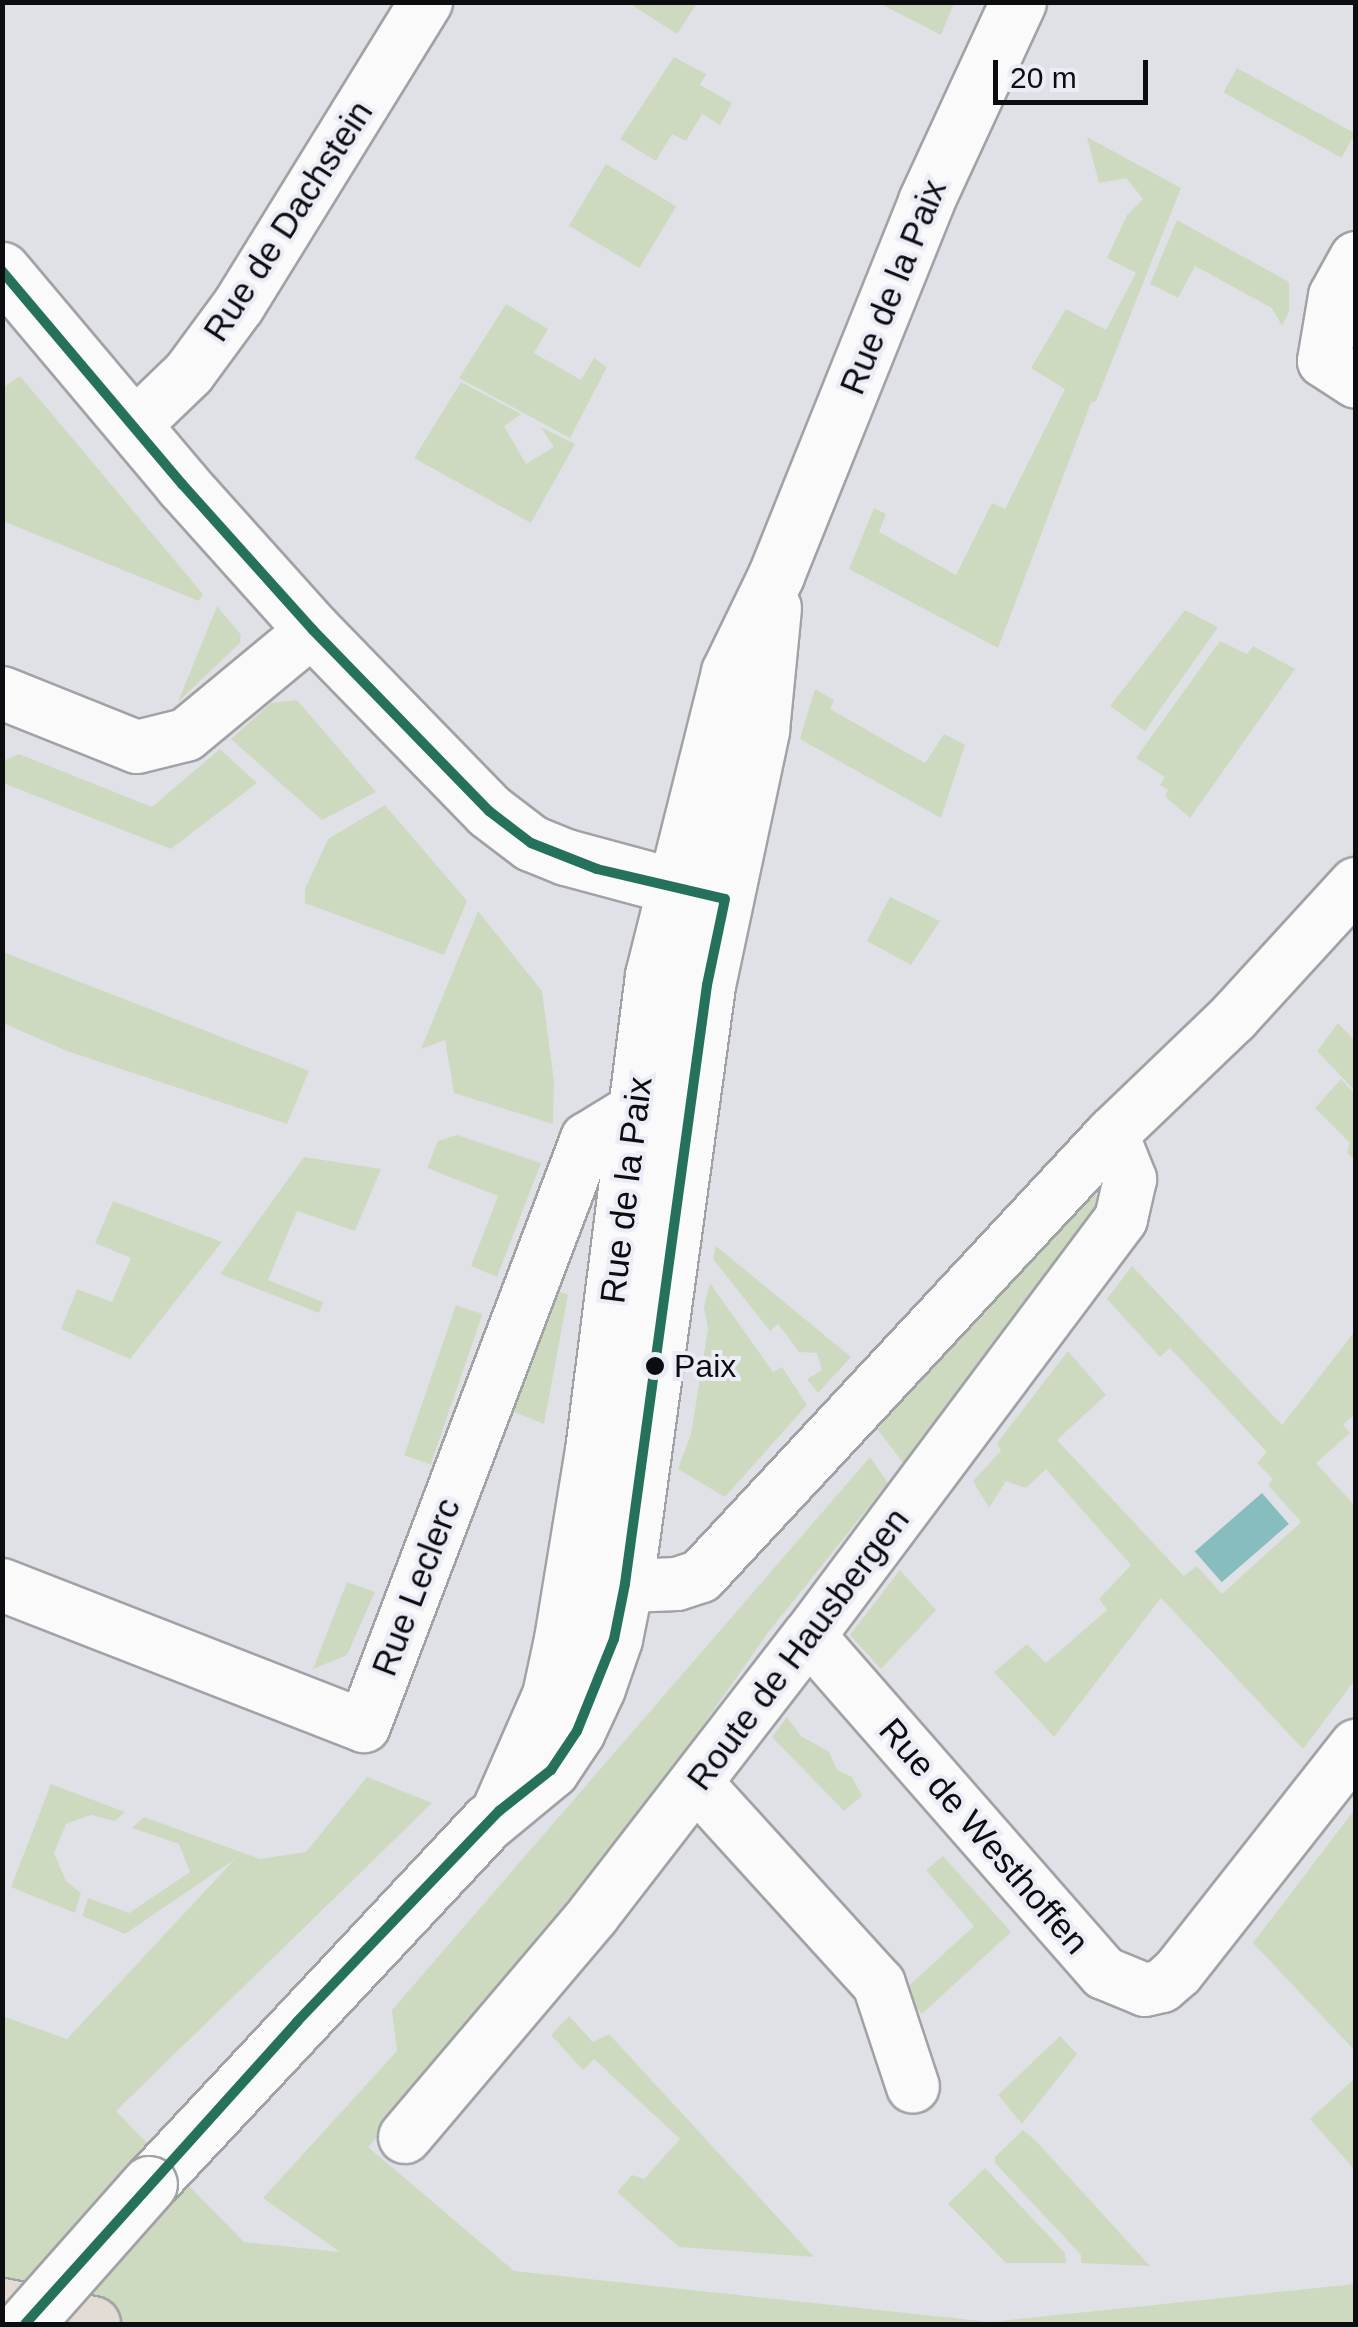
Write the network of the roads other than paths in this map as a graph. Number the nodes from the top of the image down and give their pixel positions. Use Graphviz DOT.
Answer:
graph roads {
  1 [pos="426,2"];
  2 [pos="1018,2"];
  3 [pos="1356,258"];
  4 [pos="2,270"];
  5 [pos="1340,372"];
  6 [pos="134,426"];
  7 [pos="776,575"];
  8 [pos="314,630"];
  9 [pos="2,693"];
  10 [pos="1356,884"];
  11 [pos="671,888"];
  12 [pos="724,899"];
  13 [pos="636,1109"];
  14 [pos="1112,1134"];
  15 [pos="625,1584"];
  16 [pos="2,1585"];
  17 [pos="572,1590"];
  18 [pos="809,1636"];
  19 [pos="1356,1746"];
  20 [pos="696,1783"];
  21 [pos="494,1816"];
  22 [pos="914,2088"];
  23 [pos="404,2137"];
  24 [pos="2,2306"];
  25 [pos="25,2324"];
  26 [pos="92,2324"];
  1 -- 6 [label="street, Rue de Dachstein"];
  2 -- 7 [label="street, Rue de la Paix"];
  3 -- 5 [label="street"];
  4 -- 6 [label="street"];
  6 -- 8 [label="street"];
  7 -- 11 [label="street, Rue de la Paix"];
  7 -- 12 [label="street, Rue de la Paix"];
  8 -- 9 [label="street"];
  8 -- 11 [label="street"];
  10 -- 14 [label="street"];
  11 -- 12 [label="street"];
  11 -- 13 [label="street, Rue de la Paix"];
  12 -- 15 [label="street, Rue de la Paix"];
  13 -- 16 [label="street, Rue Leclerc"];
  13 -- 17 [label="street, Rue de la Paix"];
  14 -- 15 [label="street"];
  14 -- 18 [label="street, Route de Hausbergen"];
  15 -- 17 [label="street"];
  15 -- 21 [label="street, Rue de la Paix"];
  17 -- 21 [label="street, Rue de la Paix"];
  18 -- 19 [label="street, Rue de Westhoffen"];
  18 -- 20 [label="street, Route de Hausbergen"];
  20 -- 22 [label="street"];
  20 -- 23 [label="street, Route de Hausbergen"];
  21 -- 25 [label="street, bridge"];
  24 -- 26 [label="highway"];
}
